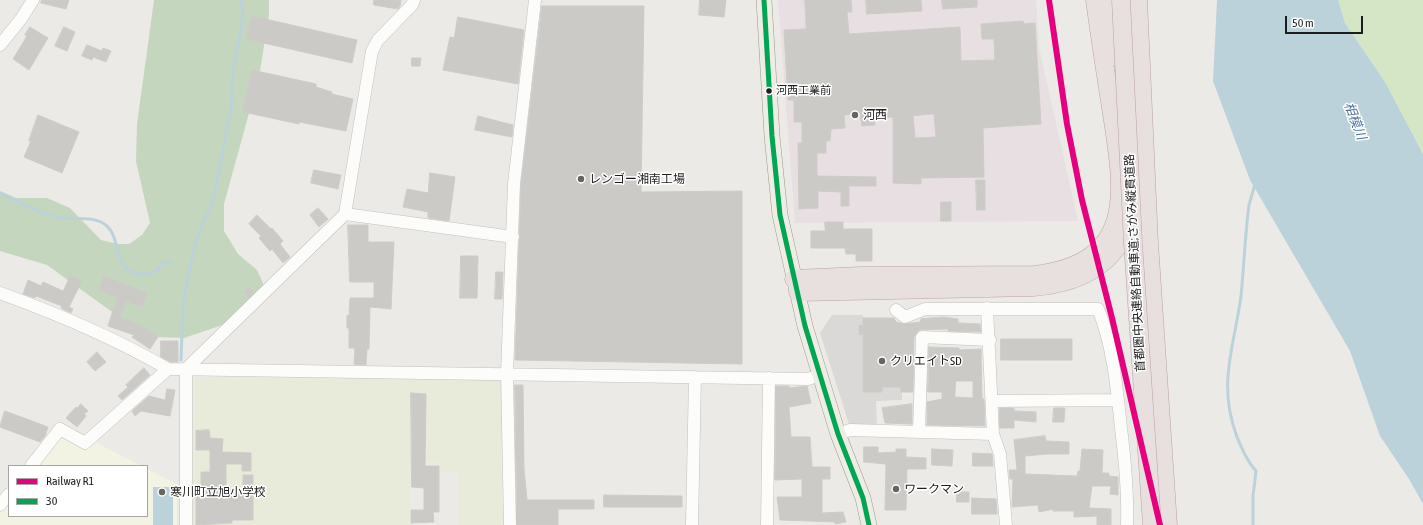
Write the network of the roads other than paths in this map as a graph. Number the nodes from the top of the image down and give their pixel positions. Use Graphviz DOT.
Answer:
graph roads {
  1 [pos="33,0"];
  2 [pos="414,0"];
  3 [pos="535,0"];
  4 [pos="764,0"];
  5 [pos="1095,0"];
  6 [pos="1109,0"];
  7 [pos="1121,0"];
  8 [pos="1138,0"];
  9 [pos="1145,0"];
  10 [pos="0,45"];
  11 [pos="1146,175"];
  12 [pos="345,214"];
  13 [pos="512,236"];
  14 [pos="796,285"];
  15 [pos="0,293"];
  16 [pos="987,308"];
  17 [pos="896,310"];
  18 [pos="990,340"];
  19 [pos="168,369"];
  20 [pos="186,369"];
  21 [pos="507,374"];
  22 [pos="820,375"];
  23 [pos="695,377"];
  24 [pos="769,378"];
  25 [pos="1118,400"];
  26 [pos="992,402"];
  27 [pos="919,432"];
  28 [pos="838,434"];
  29 [pos="993,434"];
  30 [pos="32,465"];
  31 [pos="8,495"];
  32 [pos="0,505"];
  33 [pos="186,525"];
  34 [pos="510,525"];
  35 [pos="692,525"];
  36 [pos="767,525"];
  37 [pos="869,525"];
  38 [pos="1006,525"];
  39 [pos="1127,525"];
  40 [pos="1152,525"];
  41 [pos="1168,525"];
  1 -- 10 [label="street"];
  2 -- 12 [label="street"];
  3 -- 13 [label="street"];
  4 -- 14 [label="main road"];
  5 -- 14 [label="highway"];
  6 -- 14 [label="highway, bridge"];
  7 -- 40 [label="highway, 首都圏中央連絡自動車道;さがみ縦貫道路, bridge"];
  8 -- 11 [label="highway, 首都圏中央連絡自動車道;さがみ縦貫道路"];
  9 -- 11 [label="highway"];
  11 -- 41 [label="highway, 首都圏中央連絡自動車道;さがみ縦貫道路"];
  12 -- 13 [label="street"];
  12 -- 20 [label="street"];
  13 -- 21 [label="street"];
  14 -- 22 [label="main road"];
  15 -- 19 [label="street"];
  16 -- 17 [label="street"];
  16 -- 18 [label="street"];
  16 -- 25 [label="street"];
  18 -- 26 [label="street"];
  18 -- 27 [label="street"];
  19 -- 20 [label="street"];
  19 -- 30 [label="street"];
  20 -- 21 [label="street"];
  20 -- 33 [label="street"];
  21 -- 23 [label="street"];
  21 -- 34 [label="street"];
  22 -- 24 [label="street"];
  22 -- 28 [label="main road"];
  23 -- 24 [label="street"];
  23 -- 35 [label="street"];
  24 -- 36 [label="street"];
  25 -- 26 [label="street"];
  25 -- 39 [label="street"];
  26 -- 29 [label="street"];
  27 -- 28 [label="street"];
  27 -- 29 [label="street"];
  28 -- 37 [label="main road"];
  29 -- 38 [label="street"];
  31 -- 32 [label="street"];
}
